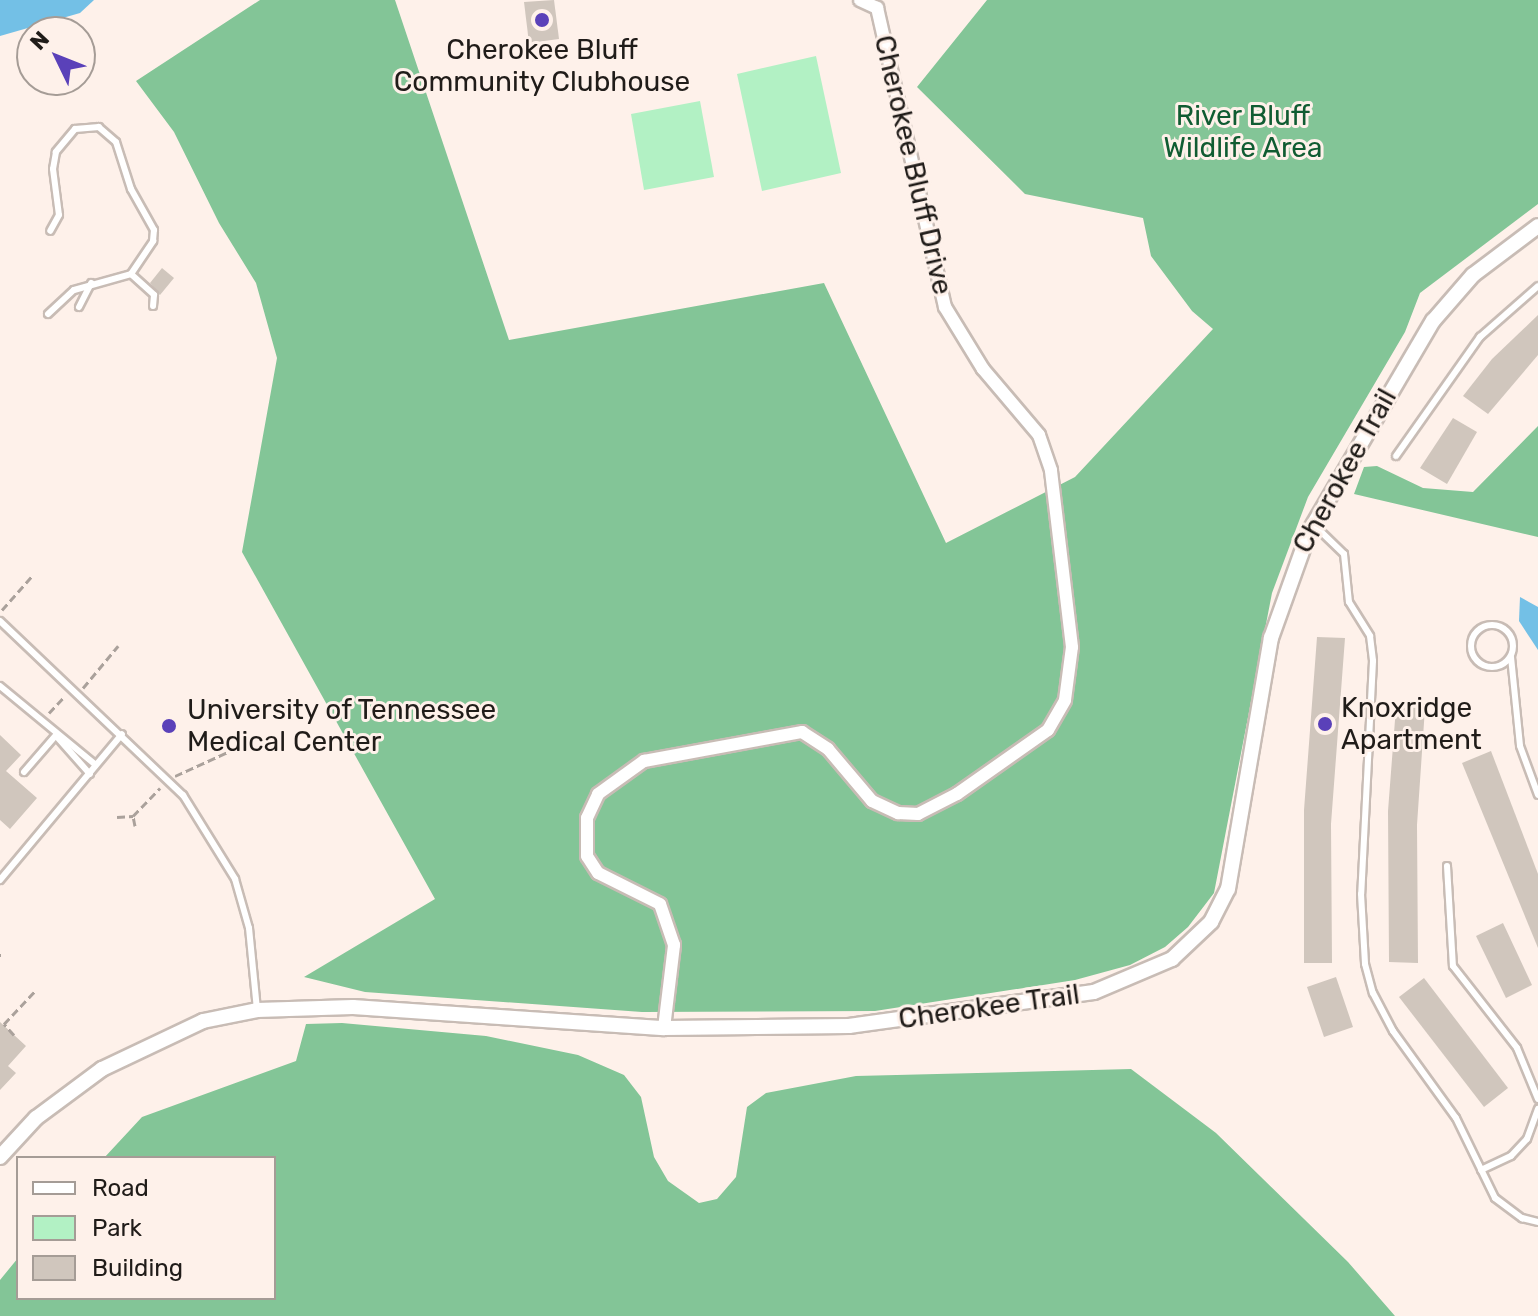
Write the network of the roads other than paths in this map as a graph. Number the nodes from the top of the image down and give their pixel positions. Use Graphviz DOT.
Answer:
graph roads {
  1 [pos="860,0"];
  2 [pos="882,4"];
  3 [pos="50,231"];
  4 [pos="1536,231"];
  5 [pos="131,274"];
  6 [pos="91,283"];
  7 [pos="1538,286"];
  8 [pos="153,306"];
  9 [pos="79,307"];
  10 [pos="48,314"];
  11 [pos="1396,456"];
  12 [pos="1313,524"];
  13 [pos="0,621"];
  14 [pos="1511,657"];
  15 [pos="0,686"];
  16 [pos="122,734"];
  17 [pos="56,735"];
  18 [pos="96,765"];
  19 [pos="24,772"];
  20 [pos="90,774"];
  21 [pos="1538,795"];
  22 [pos="1447,866"];
  23 [pos="0,880"];
  24 [pos="257,1010"];
  25 [pos="664,1028"];
  26 [pos="1538,1099"];
  27 [pos="1538,1109"];
  28 [pos="0,1157"];
  29 [pos="1481,1170"];
  30 [pos="1538,1222"];
  1 -- 2 [label="street, Cherokee Bluff Drive"];
  2 -- 25 [label="street, Cherokee Bluff Drive"];
  3 -- 5 [label="lane"];
  4 -- 12 [label="street, Cherokee Trail"];
  5 -- 6 [label="lane"];
  5 -- 8 [label="lane"];
  6 -- 9 [label="lane"];
  6 -- 10 [label="lane"];
  7 -- 11 [label="lane"];
  12 -- 25 [label="street, Cherokee Trail"];
  12 -- 29 [label="lane"];
  13 -- 16 [label="lane"];
  14 -- 14 [label="lane"];
  14 -- 21 [label="lane"];
  15 -- 17 [label="lane"];
  16 -- 18 [label="lane"];
  16 -- 24 [label="lane"];
  17 -- 18 [label="lane"];
  17 -- 19 [label="lane"];
  17 -- 20 [label="lane"];
  18 -- 20 [label="lane"];
  20 -- 23 [label="lane"];
  22 -- 26 [label="lane"];
  24 -- 25 [label="street, Cherokee Trail"];
  24 -- 28 [label="street, Cherokee Trail"];
  27 -- 29 [label="lane"];
  29 -- 30 [label="lane"];
}
